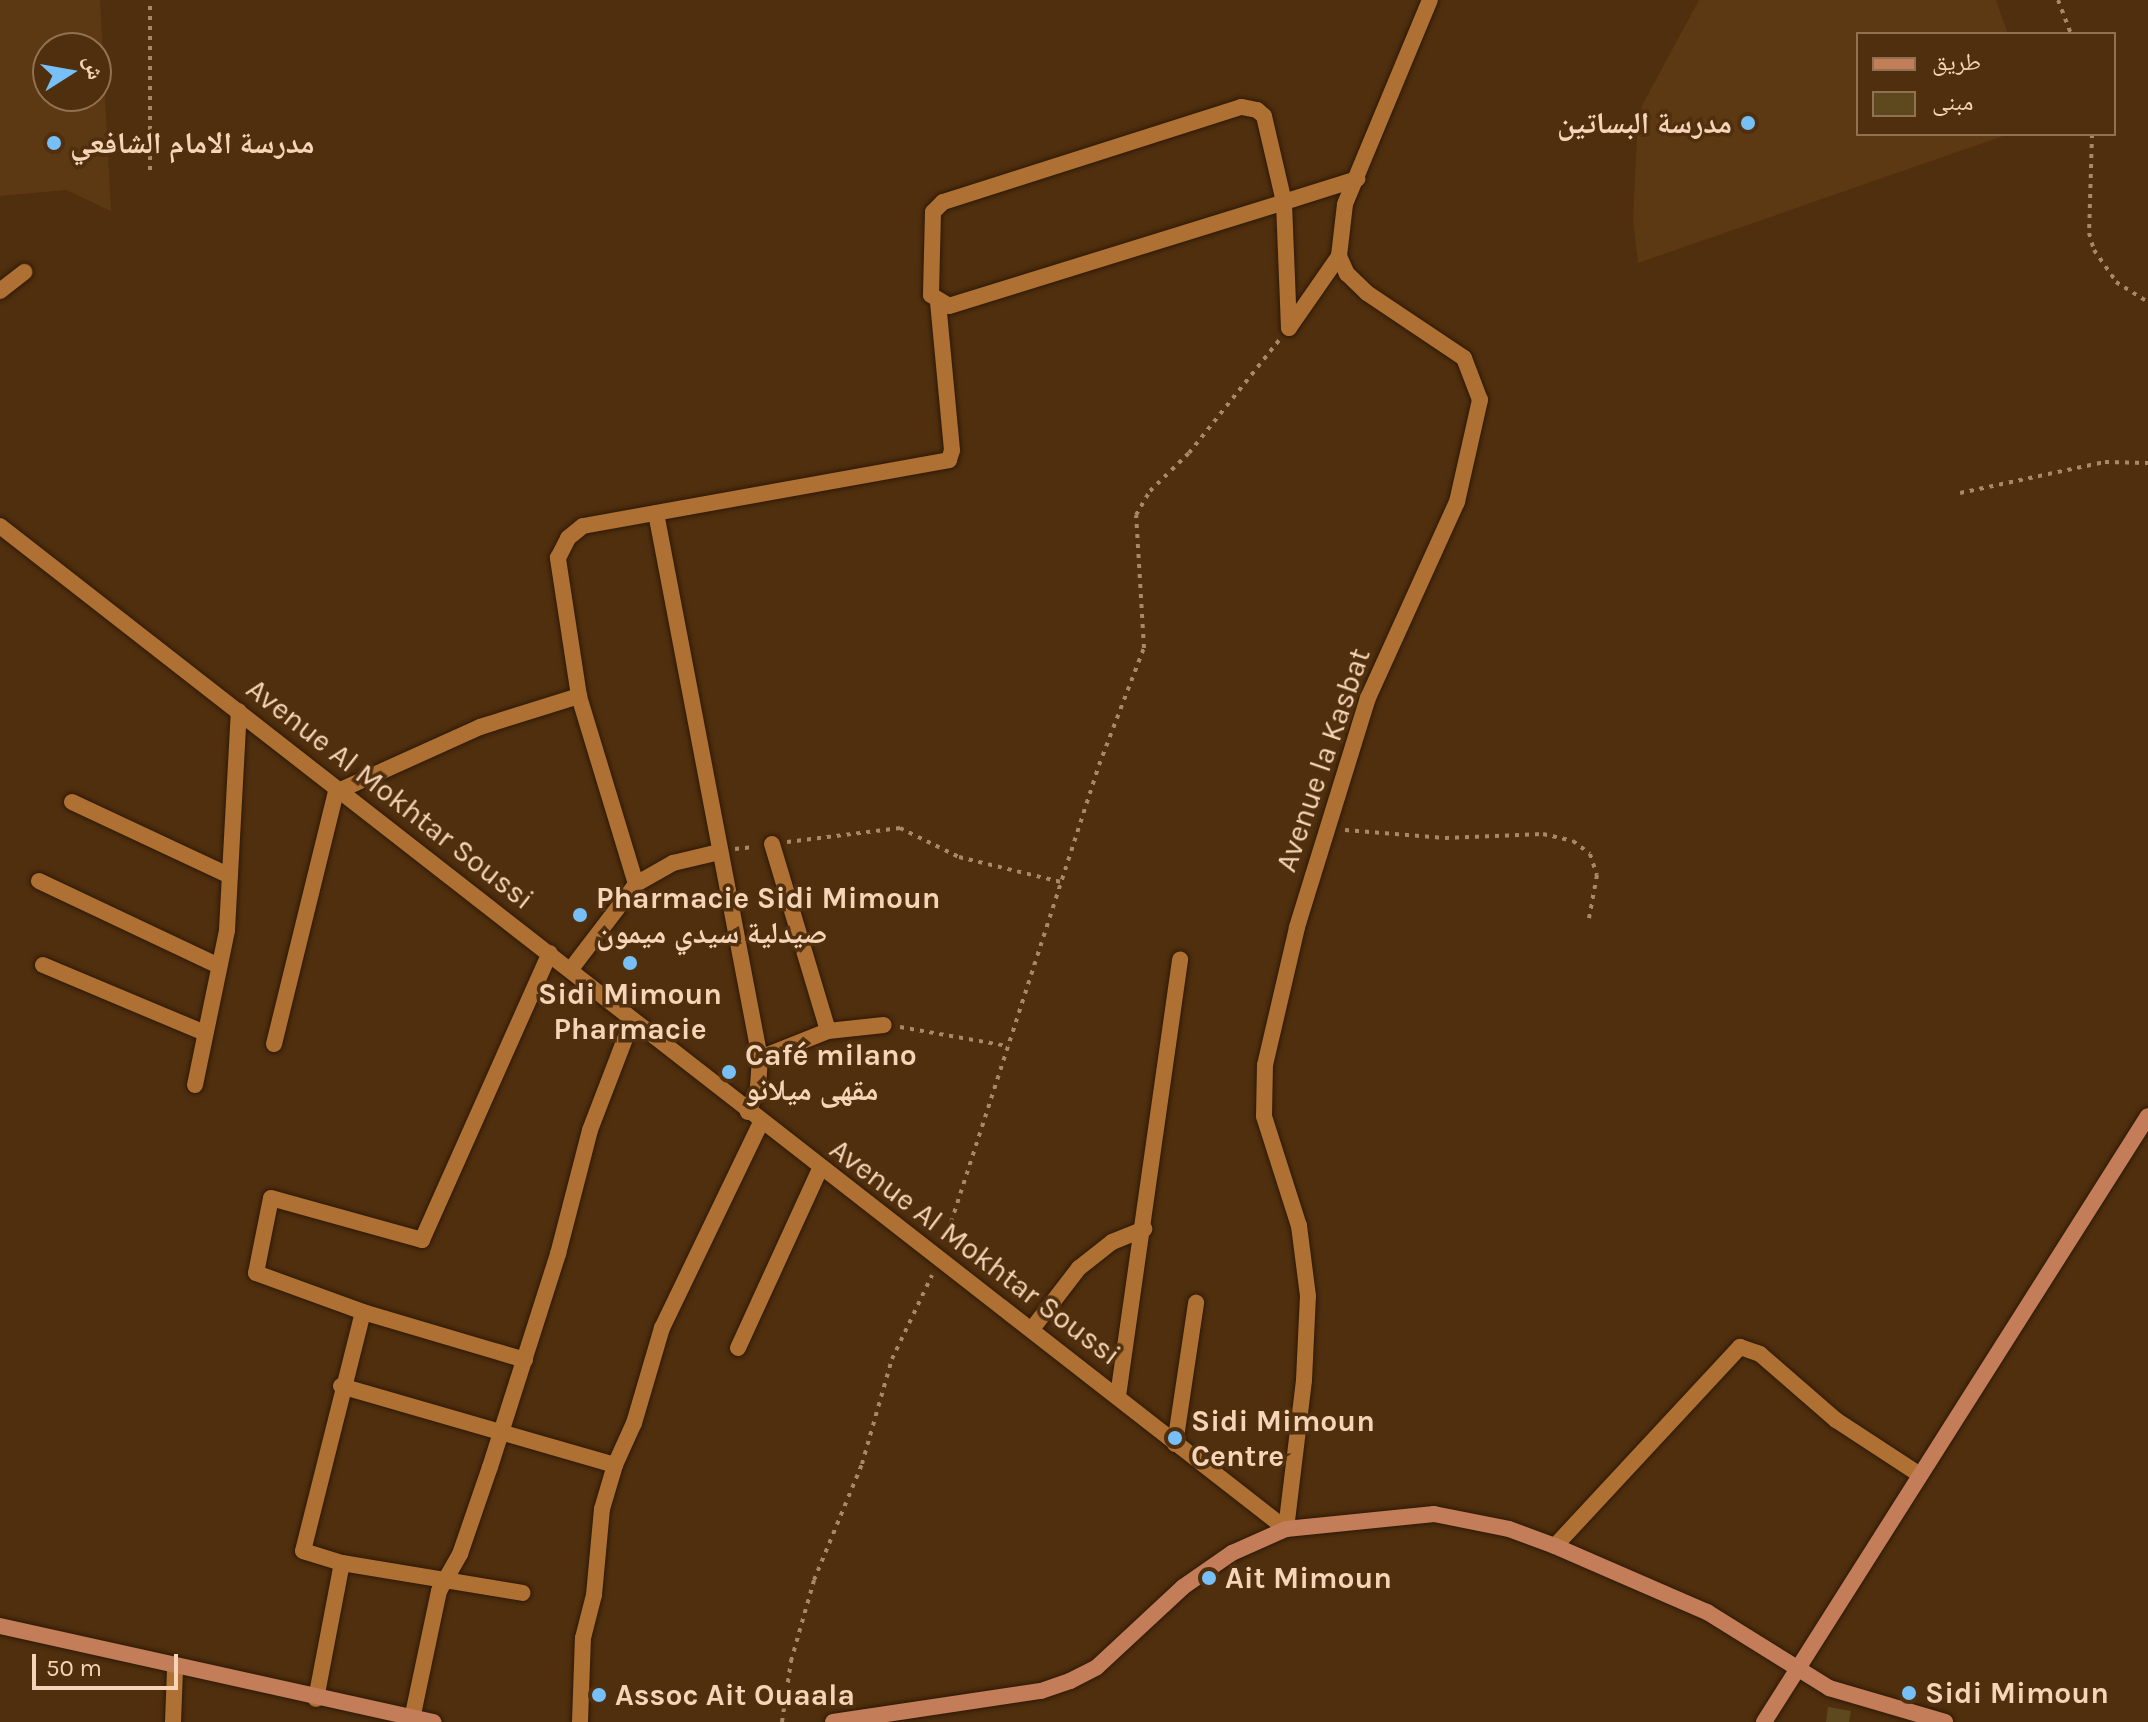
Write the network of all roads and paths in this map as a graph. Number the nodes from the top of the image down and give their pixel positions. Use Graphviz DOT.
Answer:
graph roads {
  1 [pos="150,0"];
  2 [pos="1430,0"];
  3 [pos="2058,0"];
  4 [pos="2070,32"];
  5 [pos="2092,136"];
  6 [pos="150,170"];
  7 [pos="1357,179"];
  8 [pos="1284,202"];
  9 [pos="1339,256"];
  10 [pos="24,272"];
  11 [pos="0,291"];
  12 [pos="2148,302"];
  13 [pos="938,303"];
  14 [pos="1289,328"];
  15 [pos="2148,463"];
  16 [pos="1960,493"];
  17 [pos="656,513"];
  18 [pos="0,526"];
  19 [pos="579,696"];
  20 [pos="239,711"];
  21 [pos="336,792"];
  22 [pos="72,802"];
  23 [pos="1327,828"];
  24 [pos="772,844"];
  25 [pos="719,852"];
  26 [pos="230,876"];
  27 [pos="39,881"];
  28 [pos="1061,882"];
  29 [pos="636,884"];
  30 [pos="1589,918"];
  31 [pos="550,953"];
  32 [pos="1180,959"];
  33 [pos="43,965"];
  34 [pos="219,966"];
  35 [pos="571,969"];
  36 [pos="631,1023"];
  37 [pos="884,1025"];
  38 [pos="828,1031"];
  39 [pos="205,1033"];
  40 [pos="274,1044"];
  41 [pos="1008,1046"];
  42 [pos="760,1058"];
  43 [pos="195,1085"];
  44 [pos="2148,1116"];
  45 [pos="754,1117"];
  46 [pos="820,1169"];
  47 [pos="1144,1229"];
  48 [pos="939,1257"];
  49 [pos="1196,1303"];
  50 [pos="363,1312"];
  51 [pos="1032,1329"];
  52 [pos="738,1348"];
  53 [pos="525,1360"];
  54 [pos="341,1386"];
  55 [pos="1118,1396"];
  56 [pos="501,1433"];
  57 [pos="1175,1444"];
  58 [pos="615,1465"];
  59 [pos="1920,1475"];
  60 [pos="1286,1529"];
  61 [pos="1555,1546"];
  62 [pos="342,1563"];
  63 [pos="446,1581"];
  64 [pos="523,1593"];
  65 [pos="0,1626"];
  66 [pos="175,1669"];
  67 [pos="1795,1669"];
  68 [pos="316,1699"];
  69 [pos="412,1719"];
  70 [pos="173,1722"];
  71 [pos="434,1722"];
  72 [pos="580,1722"];
  73 [pos="782,1722"];
  74 [pos="833,1722"];
  75 [pos="1764,1722"];
  76 [pos="1945,1722"];
  1 -- 6 [label="path"];
  2 -- 7 [label="street"];
  3 -- 4 [label="path"];
  5 -- 12 [label="path"];
  7 -- 8 [label="street"];
  7 -- 9 [label="street"];
  8 -- 13 [label="street"];
  8 -- 13 [label="street"];
  8 -- 14 [label="street"];
  9 -- 14 [label="street"];
  9 -- 23 [label="street, Avenue la Kasbat"];
  10 -- 11 [label="street"];
  13 -- 17 [label="street"];
  14 -- 28 [label="path"];
  15 -- 16 [label="path"];
  17 -- 19 [label="street"];
  17 -- 25 [label="street"];
  18 -- 20 [label="street, Avenue Al Mokhtar Soussi"];
  19 -- 21 [label="street"];
  19 -- 29 [label="street"];
  20 -- 21 [label="street, Avenue Al Mokhtar Soussi"];
  20 -- 26 [label="street"];
  21 -- 31 [label="street, Avenue Al Mokhtar Soussi"];
  21 -- 40 [label="street"];
  22 -- 26 [label="street"];
  23 -- 30 [label="path"];
  23 -- 60 [label="street, Avenue la Kasbat"];
  24 -- 25 [label="path"];
  24 -- 28 [label="path"];
  24 -- 38 [label="street"];
  25 -- 29 [label="street"];
  25 -- 42 [label="street"];
  26 -- 34 [label="street"];
  27 -- 34 [label="street"];
  28 -- 41 [label="path"];
  29 -- 35 [label="street"];
  31 -- 35 [label="street, Avenue Al Mokhtar Soussi"];
  31 -- 50 [label="street"];
  32 -- 47 [label="street"];
  33 -- 39 [label="street"];
  34 -- 39 [label="street"];
  35 -- 36 [label="street, Avenue Al Mokhtar Soussi"];
  36 -- 45 [label="street, Avenue Al Mokhtar Soussi"];
  36 -- 53 [label="street"];
  37 -- 38 [label="street"];
  37 -- 41 [label="path"];
  38 -- 42 [label="street"];
  39 -- 43 [label="street"];
  41 -- 48 [label="path"];
  42 -- 45 [label="street"];
  44 -- 59 [label="street"];
  45 -- 46 [label="street, Avenue Al Mokhtar Soussi"];
  45 -- 58 [label="street"];
  46 -- 48 [label="street, Avenue Al Mokhtar Soussi"];
  46 -- 52 [label="street"];
  47 -- 51 [label="street"];
  47 -- 55 [label="street"];
  48 -- 51 [label="street, Avenue Al Mokhtar Soussi"];
  48 -- 73 [label="path"];
  49 -- 57 [label="street"];
  50 -- 53 [label="street"];
  50 -- 54 [label="street"];
  51 -- 55 [label="street, Avenue Al Mokhtar Soussi"];
  53 -- 56 [label="street"];
  54 -- 56 [label="street"];
  54 -- 62 [label="street"];
  55 -- 57 [label="street, Avenue Al Mokhtar Soussi"];
  56 -- 58 [label="street"];
  56 -- 63 [label="street"];
  57 -- 60 [label="street, Avenue Al Mokhtar Soussi"];
  58 -- 72 [label="street"];
  59 -- 61 [label="street"];
  59 -- 67 [label="street"];
  60 -- 61 [label="street"];
  60 -- 74 [label="street"];
  61 -- 67 [label="street"];
  62 -- 63 [label="street"];
  62 -- 68 [label="street"];
  63 -- 64 [label="street"];
  63 -- 69 [label="street"];
  65 -- 66 [label="street"];
  66 -- 68 [label="street"];
  66 -- 70 [label="street"];
  67 -- 75 [label="street"];
  67 -- 76 [label="street"];
  68 -- 69 [label="street"];
  69 -- 71 [label="street"];
}
